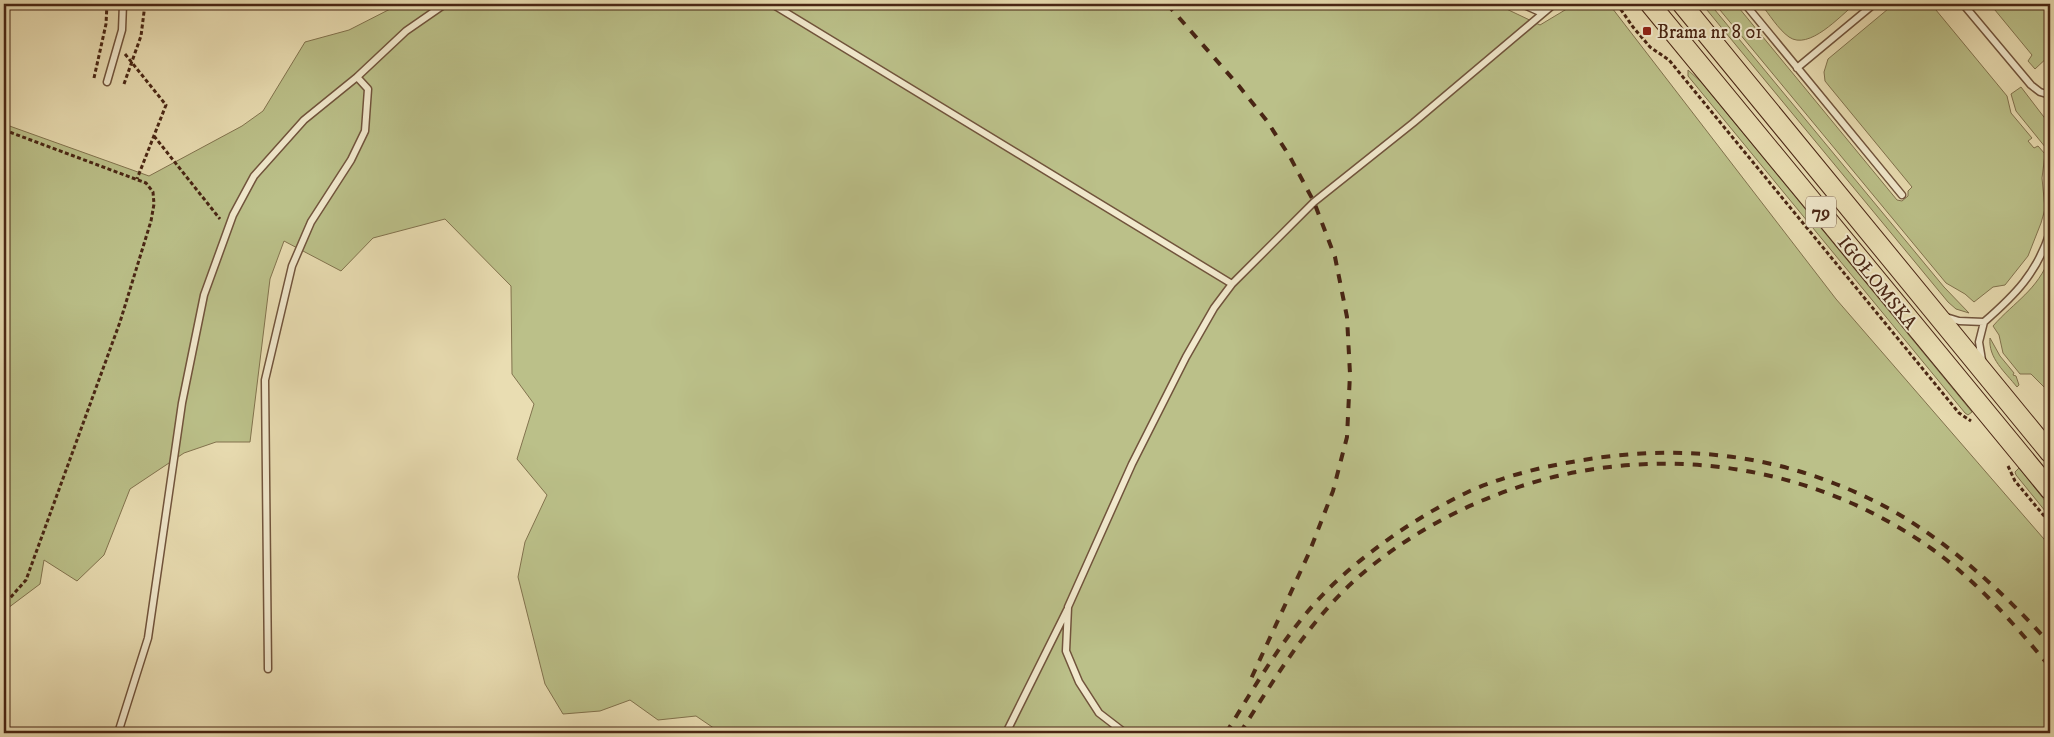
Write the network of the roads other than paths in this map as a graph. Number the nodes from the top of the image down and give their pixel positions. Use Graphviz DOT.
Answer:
graph roads {
  1 [pos="124,4"];
  2 [pos="445,4"];
  3 [pos="772,4"];
  4 [pos="1522,4"];
  5 [pos="1554,4"];
  6 [pos="1650,4"];
  7 [pos="1682,4"];
  8 [pos="1745,4"];
  9 [pos="1874,4"];
  10 [pos="1964,4"];
  11 [pos="1542,13"];
  12 [pos="1797,68"];
  13 [pos="357,76"];
  14 [pos="107,82"];
  15 [pos="2050,95"];
  16 [pos="1902,195"];
  17 [pos="2050,232"];
  18 [pos="1232,284"];
  19 [pos="1934,312"];
  20 [pos="1984,322"];
  21 [pos="1986,374"];
  22 [pos="2050,453"];
  23 [pos="2050,490"];
  24 [pos="1068,607"];
  25 [pos="268,669"];
  26 [pos="118,733"];
  27 [pos="1006,733"];
  28 [pos="1125,733"];
  1 -- 14 [label="lane"];
  2 -- 13 [label="lane"];
  3 -- 18 [label="lane"];
  4 -- 11 [label="lane"];
  5 -- 11 [label="lane"];
  6 -- 23 [label="main road, IGOŁOMSKA / 79"];
  7 -- 19 [label="main road, IGOŁOMSKA / 79"];
  8 -- 12 [label="lane"];
  9 -- 12 [label="lane"];
  10 -- 15 [label="lane"];
  11 -- 18 [label="lane"];
  12 -- 16 [label="lane"];
  13 -- 25 [label="lane"];
  13 -- 26 [label="lane"];
  17 -- 20 [label="lane"];
  18 -- 24 [label="lane"];
  19 -- 20 [label="lane"];
  19 -- 21 [label="main road, IGOŁOMSKA / 79"];
  20 -- 21 [label="lane"];
  21 -- 22 [label="main road, IGOŁOMSKA / 79"];
  24 -- 27 [label="lane"];
  24 -- 28 [label="lane"];
}
